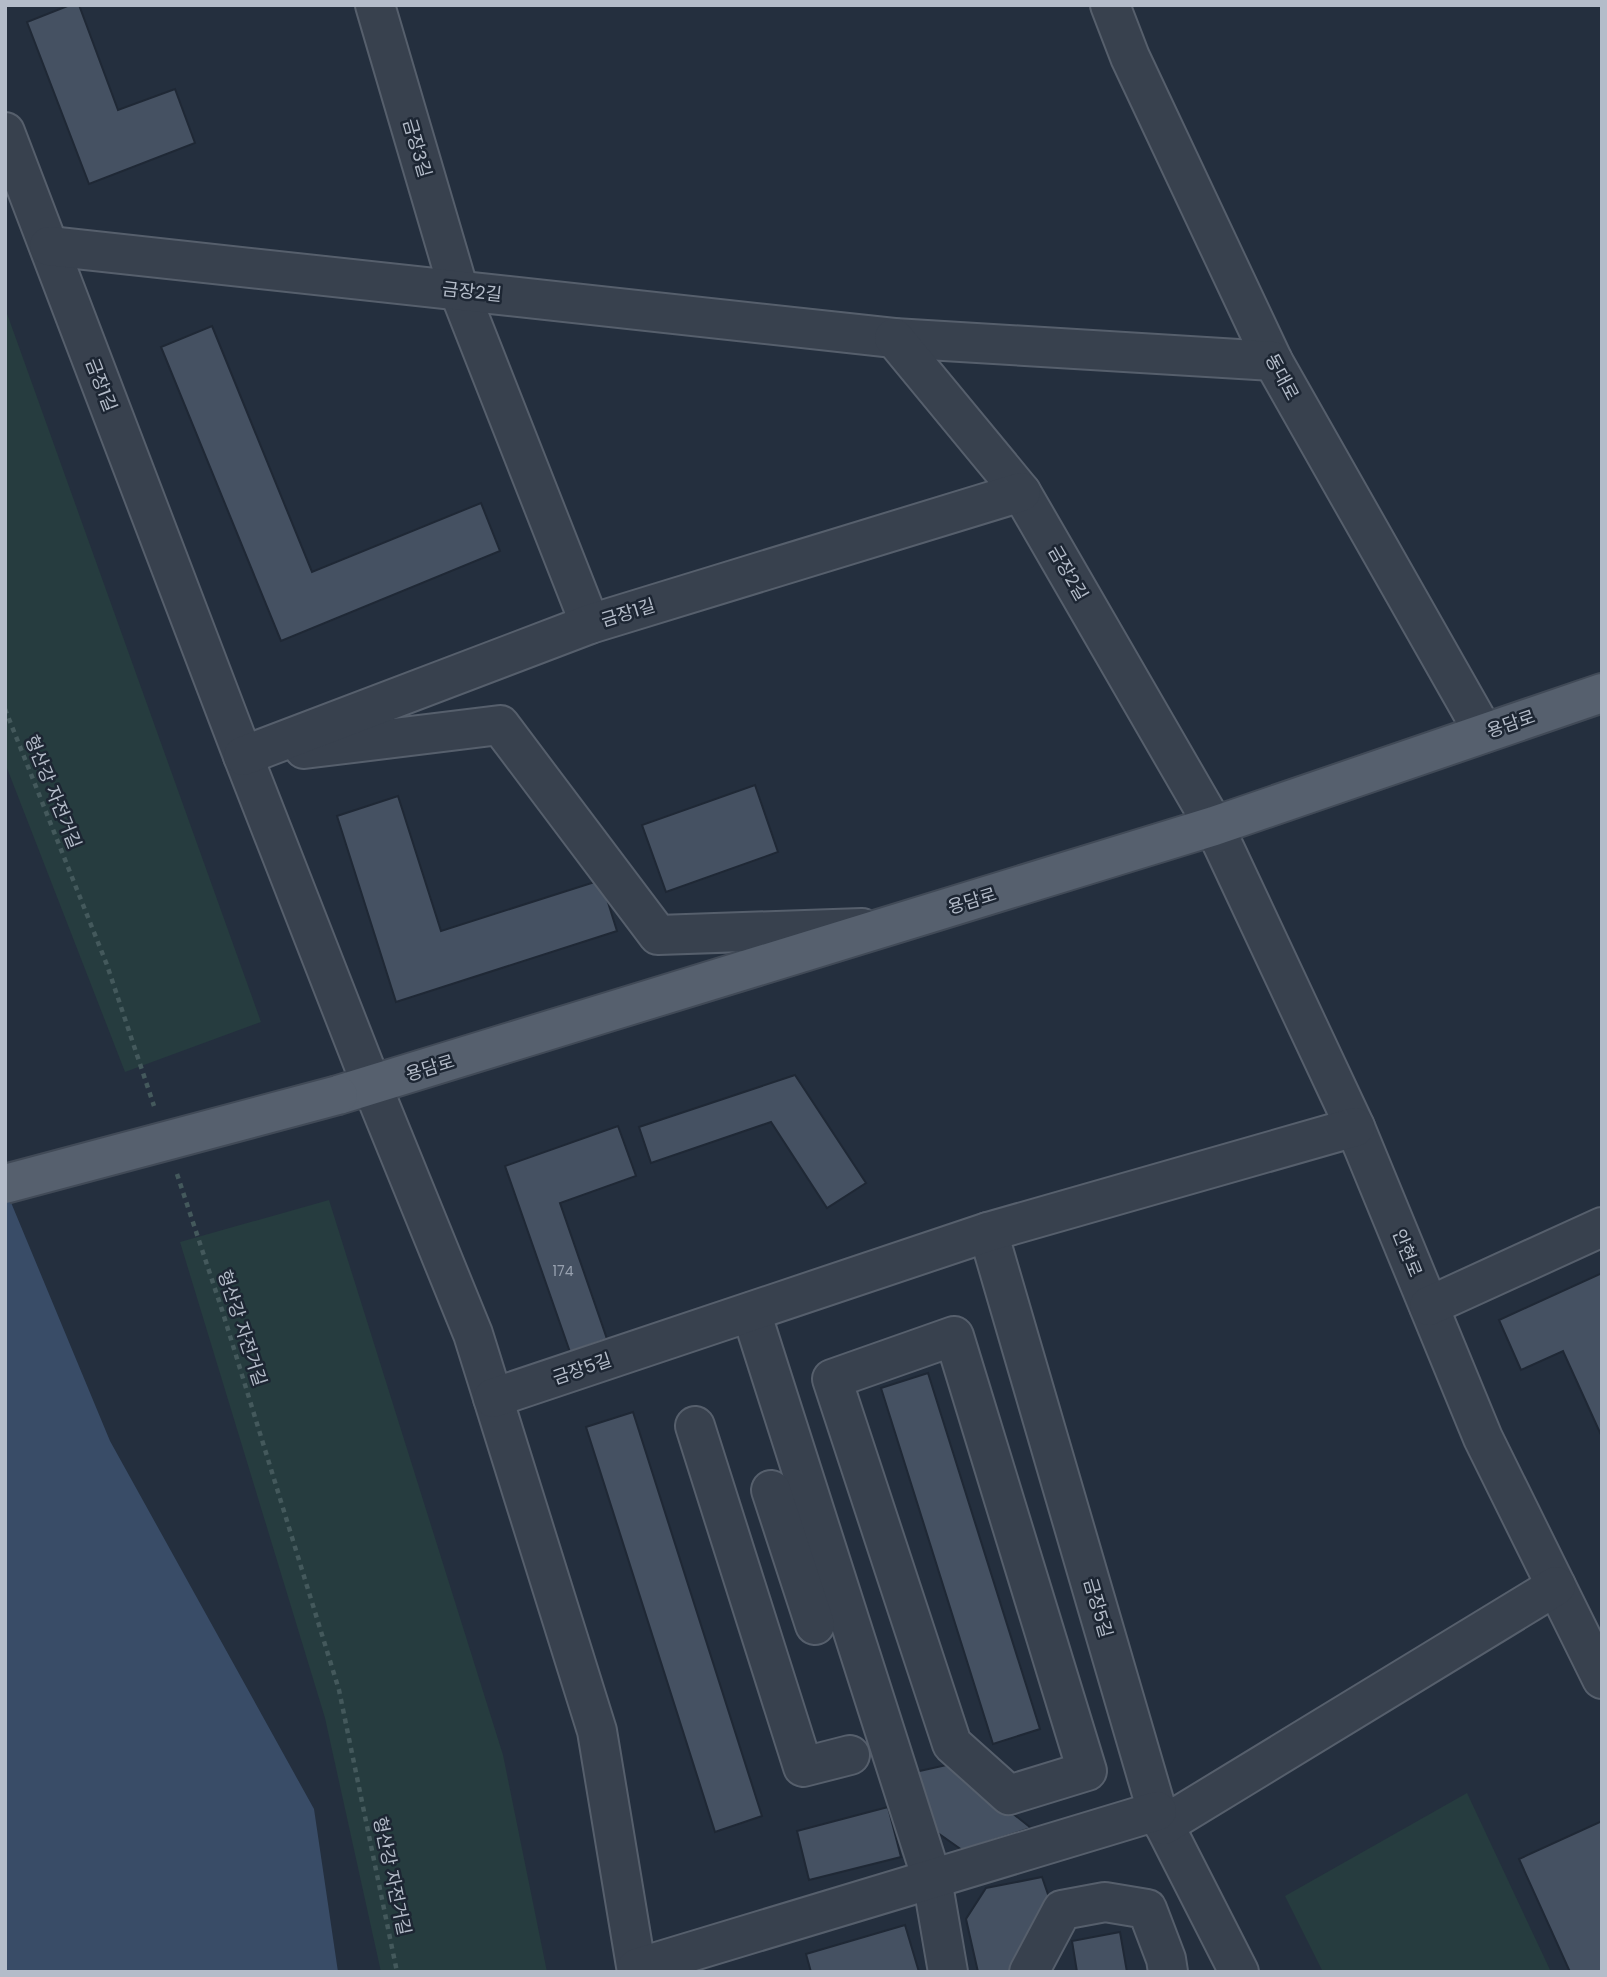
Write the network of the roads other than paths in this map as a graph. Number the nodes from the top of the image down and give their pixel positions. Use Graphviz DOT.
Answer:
graph roads {
  1 [pos="375,5"];
  2 [pos="1110,5"];
  3 [pos="5,132"];
  4 [pos="49,246"];
  5 [pos="459,291"];
  6 [pos="894,338"];
  7 [pos="1273,361"];
  8 [pos="1021,492"];
  9 [pos="590,624"];
  10 [pos="1602,693"];
  11 [pos="1484,733"];
  12 [pos="243,756"];
  13 [pos="1214,826"];
  14 [pos="886,927"];
  15 [pos="355,1091"];
  16 [pos="1355,1128"];
  17 [pos="5,1184"];
  18 [pos="1602,1227"];
  19 [pos="988,1232"];
  20 [pos="1429,1306"];
  21 [pos="751,1312"];
  22 [pos="493,1398"];
  23 [pos="695,1426"];
  24 [pos="771,1490"];
  25 [pos="1556,1586"];
  26 [pos="832,1620"];
  27 [pos="762,1642"];
  28 [pos="919,1648"];
  29 [pos="864,1665"];
  30 [pos="1602,1679"];
  31 [pos="850,1755"];
  32 [pos="1160,1818"];
  33 [pos="932,1879"];
  34 [pos="637,1970"];
  35 [pos="948,1972"];
  36 [pos="1028,1972"];
  37 [pos="1168,1972"];
  38 [pos="1240,1972"];
  1 -- 5 [label="street, 금장3길"];
  2 -- 7 [label="street, 동대로"];
  3 -- 4 [label="street, 금장1길"];
  4 -- 5 [label="street, 금장2길"];
  4 -- 12 [label="street, 금장1길"];
  5 -- 6 [label="street, 금장2길"];
  5 -- 9 [label="street, 금장3길"];
  6 -- 7 [label="street, 금장2길"];
  6 -- 8 [label="street, 금장2길"];
  7 -- 11 [label="street, 동대로"];
  8 -- 9 [label="street, 금장1길"];
  8 -- 13 [label="street, 금장2길"];
  9 -- 12 [label="street, 금장1길"];
  10 -- 11 [label="main road, 용담로"];
  11 -- 13 [label="main road, 용담로"];
  12 -- 14 [label="street"];
  12 -- 15 [label="street, 금장1길"];
  13 -- 14 [label="main road, 용담로"];
  13 -- 16 [label="street, 안현로"];
  14 -- 15 [label="main road, 용담로"];
  15 -- 17 [label="main road, 용담로, bridge"];
  15 -- 22 [label="street, 금장1길"];
  16 -- 19 [label="street, 금장5길"];
  16 -- 20 [label="street, 안현로"];
  18 -- 20 [label="street"];
  19 -- 21 [label="street, 금장5길"];
  19 -- 32 [label="street, 금장5길"];
  20 -- 25 [label="street, 안현로"];
  21 -- 22 [label="street, 금장5길"];
  21 -- 26 [label="street"];
  22 -- 34 [label="street, 금장1길"];
  23 -- 27 [label="street"];
  24 -- 26 [label="street"];
  25 -- 30 [label="street, 안현로"];
  25 -- 32 [label="street"];
  26 -- 27 [label="street"];
  26 -- 29 [label="street"];
  27 -- 31 [label="street"];
  28 -- 28 [label="street"];
  28 -- 29 [label="street"];
  29 -- 33 [label="street"];
  32 -- 33 [label="street"];
  32 -- 38 [label="street, 금장5길"];
  33 -- 34 [label="street"];
  33 -- 35 [label="street"];
  36 -- 37 [label="street"];
}
